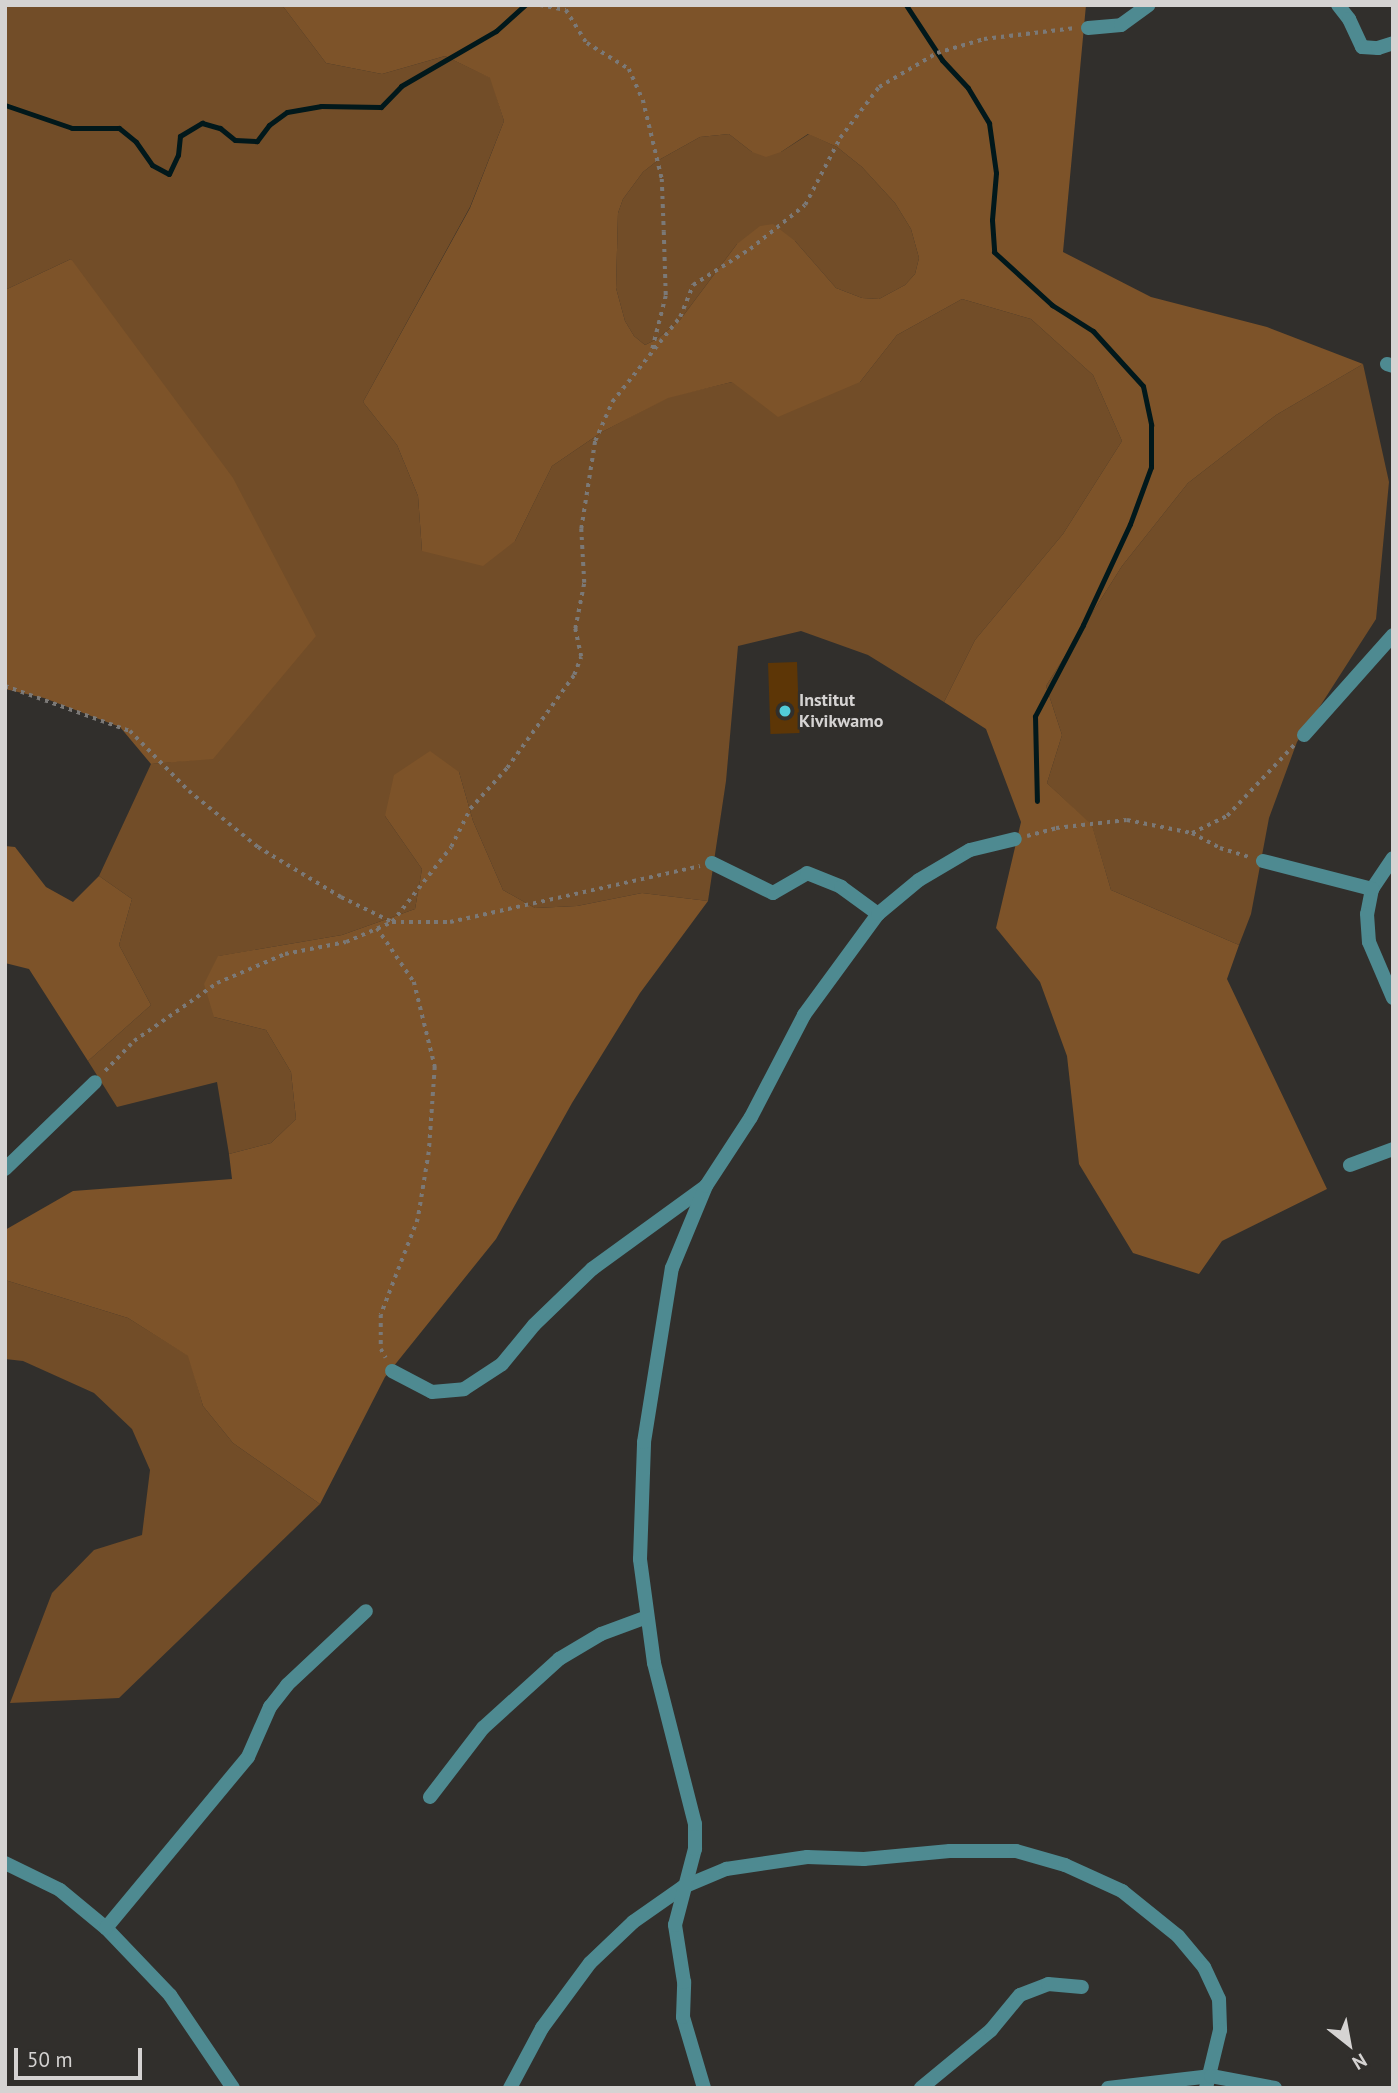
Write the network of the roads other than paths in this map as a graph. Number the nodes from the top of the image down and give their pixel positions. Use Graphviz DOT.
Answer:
graph roads {
  1 [pos="1149,5"];
  2 [pos="1338,5"];
  3 [pos="1088,28"];
  4 [pos="1393,43"];
  5 [pos="1393,635"];
  6 [pos="1304,735"];
  7 [pos="1015,839"];
  8 [pos="1393,858"];
  9 [pos="1263,861"];
  10 [pos="712,863"];
  11 [pos="1372,889"];
  12 [pos="878,914"];
  13 [pos="1393,998"];
  14 [pos="95,1082"];
  15 [pos="1393,1149"];
  16 [pos="1350,1165"];
  17 [pos="5,1169"];
  18 [pos="706,1186"];
  19 [pos="392,1371"];
  20 [pos="366,1612"];
  21 [pos="647,1617"];
  22 [pos="430,1797"];
  23 [pos="5,1863"];
  24 [pos="683,1887"];
  25 [pos="106,1928"];
  26 [pos="1082,1987"];
  27 [pos="1208,2082"];
  28 [pos="233,2088"];
  29 [pos="510,2088"];
  30 [pos="704,2088"];
  31 [pos="921,2088"];
  32 [pos="1108,2088"];
  33 [pos="1275,2088"];
  1 -- 3 [label="street"];
  2 -- 4 [label="street"];
  5 -- 6 [label="street"];
  7 -- 12 [label="street"];
  8 -- 11 [label="street"];
  9 -- 11 [label="street"];
  10 -- 12 [label="street"];
  11 -- 13 [label="street"];
  12 -- 18 [label="street"];
  14 -- 17 [label="street"];
  15 -- 16 [label="street"];
  18 -- 19 [label="street"];
  18 -- 21 [label="street"];
  20 -- 25 [label="street"];
  21 -- 22 [label="street"];
  21 -- 24 [label="street"];
  23 -- 25 [label="street"];
  24 -- 27 [label="street"];
  24 -- 29 [label="street"];
  24 -- 30 [label="street"];
  25 -- 28 [label="street"];
  26 -- 31 [label="street"];
  27 -- 32 [label="street"];
  27 -- 33 [label="street"];
}
